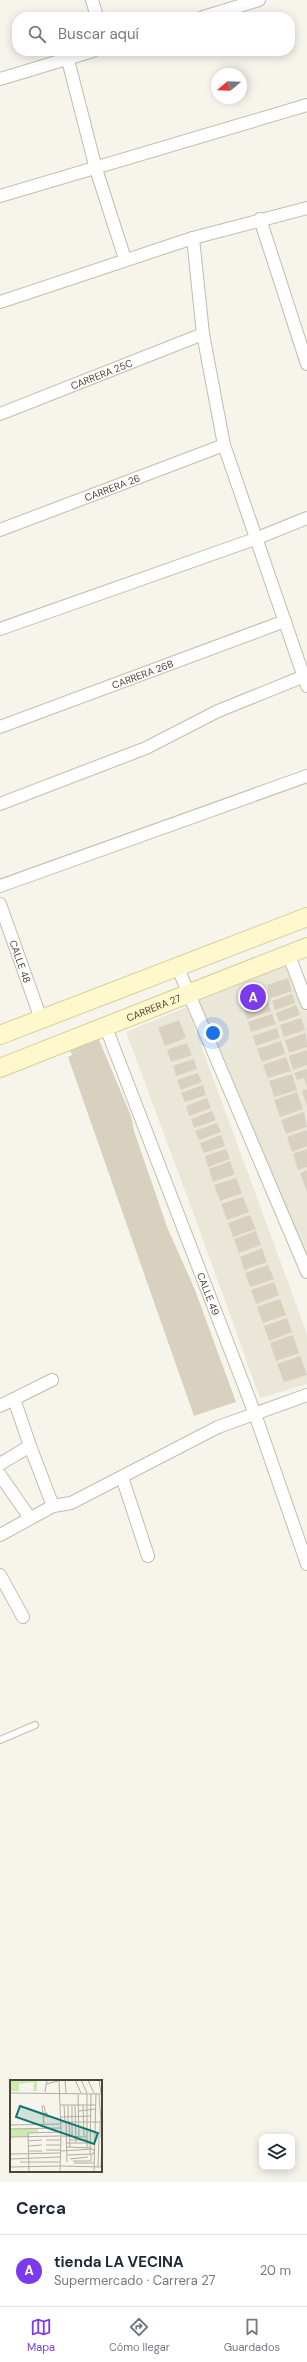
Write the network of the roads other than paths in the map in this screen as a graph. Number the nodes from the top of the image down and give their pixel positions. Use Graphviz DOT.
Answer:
graph roads {
  1 [pos="92,0"];
  2 [pos="259,0"];
  3 [pos="96,12"];
  4 [pos="219,12"];
  5 [pos="79,56"];
  6 [pos="68,60"];
  7 [pos="0,79"];
  8 [pos="307,105"];
  9 [pos="96,169"];
  10 [pos="0,196"];
  11 [pos="307,208"];
  12 [pos="260,219"];
  13 [pos="193,238"];
  14 [pos="125,259"];
  15 [pos="0,302"];
  16 [pos="203,334"];
  17 [pos="307,364"];
  18 [pos="0,414"];
  19 [pos="224,444"];
  20 [pos="307,518"];
  21 [pos="0,530"];
  22 [pos="255,539"];
  23 [pos="285,621"];
  24 [pos="0,629"];
  25 [pos="306,679"];
  26 [pos="0,727"];
  27 [pos="307,776"];
  28 [pos="0,804"];
  29 [pos="0,886"];
  30 [pos="0,904"];
  31 [pos="307,917"];
  32 [pos="4,928"];
  33 [pos="307,947"];
  34 [pos="288,953"];
  35 [pos="177,966"];
  36 [pos="187,993"];
  37 [pos="307,1003"];
  38 [pos="41,1019"];
  39 [pos="105,1025"];
  40 [pos="0,1035"];
  41 [pos="0,1068"];
  42 [pos="307,1272"];
  43 [pos="52,1380"];
  44 [pos="307,1395"];
  45 [pos="14,1399"];
  46 [pos="0,1406"];
  47 [pos="255,1414"];
  48 [pos="30,1446"];
  49 [pos="0,1464"];
  50 [pos="0,1475"];
  51 [pos="122,1477"];
  52 [pos="53,1506"];
  53 [pos="30,1518"];
  54 [pos="0,1535"];
  55 [pos="148,1556"];
  56 [pos="307,1564"];
  57 [pos="0,1575"];
  58 [pos="23,1616"];
  59 [pos="35,1725"];
  60 [pos="0,1740"];
  1 -- 3 [label="street"];
  2 -- 4 [label="street"];
  5 -- 6 [label="street"];
  6 -- 7 [label="street"];
  6 -- 9 [label="street"];
  8 -- 9 [label="street"];
  9 -- 10 [label="street"];
  9 -- 14 [label="street"];
  11 -- 12 [label="street"];
  12 -- 13 [label="street"];
  12 -- 17 [label="street"];
  13 -- 14 [label="street"];
  13 -- 16 [label="street"];
  14 -- 15 [label="street"];
  16 -- 18 [label="street, CARRERA 25C"];
  16 -- 19 [label="street"];
  19 -- 21 [label="street, CARRERA 26"];
  19 -- 22 [label="street"];
  20 -- 22 [label="street"];
  22 -- 23 [label="street"];
  22 -- 24 [label="street"];
  23 -- 25 [label="street"];
  23 -- 26 [label="street, CARRERA 26B"];
  25 -- 28 [label="street"];
  27 -- 29 [label="street"];
  30 -- 32 [label="street, CALLE 48"];
  31 -- 35 [label="street"];
  32 -- 38 [label="street, CALLE 48"];
  33 -- 34 [label="street, CARRERA 27"];
  34 -- 36 [label="street, CARRERA 27"];
  34 -- 37 [label="street"];
  35 -- 36 [label="street"];
  35 -- 38 [label="street"];
  36 -- 39 [label="street, CARRERA 27"];
  36 -- 42 [label="street"];
  38 -- 40 [label="street"];
  39 -- 41 [label="street, CARRERA 27"];
  39 -- 47 [label="street, CALLE 49"];
  43 -- 45 [label="street"];
  44 -- 47 [label="street"];
  45 -- 46 [label="street"];
  45 -- 48 [label="street"];
  47 -- 51 [label="street"];
  47 -- 56 [label="street, CALLE 49"];
  48 -- 49 [label="street"];
  48 -- 52 [label="street"];
  50 -- 53 [label="street"];
  51 -- 52 [label="street"];
  51 -- 55 [label="street"];
  52 -- 53 [label="street"];
  53 -- 54 [label="street"];
  57 -- 58 [label="street"];
  59 -- 60 [label="lane"];
}
